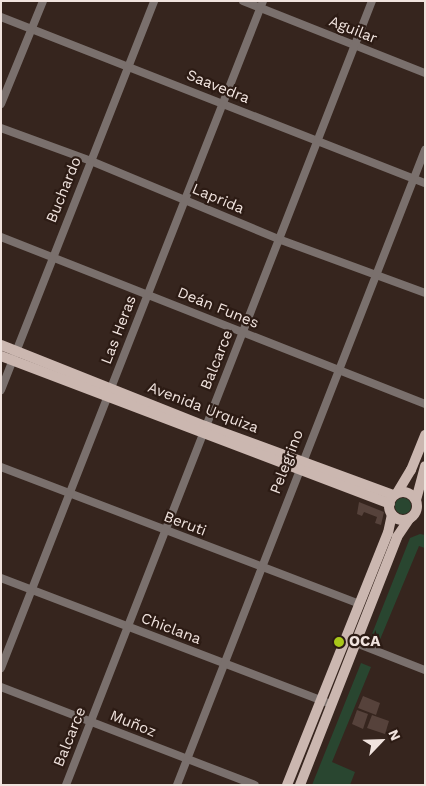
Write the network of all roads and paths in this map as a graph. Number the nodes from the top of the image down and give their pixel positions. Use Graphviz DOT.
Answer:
graph roads {
  1 [pos="43,1"];
  2 [pos="154,1"];
  3 [pos="243,1"];
  4 [pos="372,1"];
  5 [pos="262,5"];
  6 [pos="1,17"];
  7 [pos="32,28"];
  8 [pos="354,46"];
  9 [pos="129,67"];
  10 [pos="425,73"];
  11 [pos="1,104"];
  12 [pos="224,104"];
  13 [pos="1,128"];
  14 [pos="318,143"];
  15 [pos="425,150"];
  16 [pos="91,161"];
  17 [pos="413,179"];
  18 [pos="425,183"];
  19 [pos="183,199"];
  20 [pos="1,237"];
  21 [pos="281,240"];
  22 [pos="52,257"];
  23 [pos="375,274"];
  24 [pos="425,293"];
  25 [pos="148,294"];
  26 [pos="243,332"];
  27 [pos="1,345"];
  28 [pos="1,356"];
  29 [pos="15,356"];
  30 [pos="338,370"];
  31 [pos="1,390"];
  32 [pos="109,393"];
  33 [pos="425,404"];
  34 [pos="204,430"];
  35 [pos="425,435"];
  36 [pos="301,466"];
  37 [pos="425,466"];
  38 [pos="1,467"];
  39 [pos="70,495"];
  40 [pos="393,502"];
  41 [pos="419,504"];
  42 [pos="411,517"];
  43 [pos="425,518"];
  44 [pos="164,530"];
  45 [pos="259,568"];
  46 [pos="1,578"];
  47 [pos="33,590"];
  48 [pos="359,604"];
  49 [pos="128,627"];
  50 [pos="356,643"];
  51 [pos="222,664"];
  52 [pos="1,668"];
  53 [pos="425,670"];
  54 [pos="1,687"];
  55 [pos="320,701"];
  56 [pos="331,704"];
  57 [pos="92,722"];
  58 [pos="186,760"];
  59 [pos="66,785"];
  60 [pos="177,785"];
  61 [pos="255,785"];
  62 [pos="287,785"];
  63 [pos="300,785"];
  1 -- 7 [label="street"];
  2 -- 9 [label="street, Buchardo"];
  3 -- 5 [label="street, Aguilar"];
  4 -- 8 [label="street, Balcarce"];
  5 -- 8 [label="street, Aguilar"];
  5 -- 12 [label="street, Las Heras"];
  6 -- 7 [label="street, Saavedra"];
  7 -- 9 [label="street, Saavedra"];
  7 -- 11 [label="street"];
  8 -- 10 [label="street, Aguilar"];
  8 -- 14 [label="street, Balcarce"];
  9 -- 12 [label="street, Saavedra"];
  9 -- 16 [label="street, Buchardo"];
  12 -- 14 [label="street, Saavedra"];
  12 -- 19 [label="street, Las Heras"];
  13 -- 16 [label="street, Laprida"];
  14 -- 17 [label="street, Saavedra"];
  14 -- 21 [label="street, Balcarce"];
  15 -- 17 [label="street, Pelegrino"];
  16 -- 19 [label="street, Laprida"];
  16 -- 22 [label="street, Buchardo"];
  17 -- 18 [label="street, Saavedra"];
  17 -- 23 [label="street, Pelegrino"];
  19 -- 21 [label="street, Laprida"];
  19 -- 25 [label="street, Las Heras"];
  20 -- 22 [label="street, Deán Funes"];
  21 -- 23 [label="street, Laprida"];
  21 -- 26 [label="street, Balcarce"];
  22 -- 25 [label="street, Deán Funes"];
  22 -- 29 [label="street, Buchardo"];
  23 -- 24 [label="street, Laprida"];
  23 -- 30 [label="street, Pelegrino"];
  25 -- 26 [label="street, Deán Funes"];
  25 -- 32 [label="street, Las Heras"];
  26 -- 30 [label="street, Deán Funes"];
  26 -- 34 [label="street, Balcarce"];
  27 -- 29 [label="main road, Avenida Urquiza"];
  28 -- 29 [label="main road"];
  29 -- 31 [label="street, Buchardo"];
  29 -- 32 [label="main road, Avenida Urquiza"];
  30 -- 33 [label="street, Deán Funes"];
  30 -- 36 [label="street, Pelegrino"];
  32 -- 34 [label="main road, Avenida Urquiza"];
  32 -- 39 [label="street, Las Heras"];
  34 -- 36 [label="main road, Avenida Urquiza"];
  34 -- 44 [label="street, Balcarce"];
  35 -- 40 [label="main road"];
  36 -- 40 [label="main road, Avenida Urquiza"];
  36 -- 45 [label="street, Pelegrino"];
  37 -- 41 [label="main road"];
  38 -- 39 [label="street, Beruti"];
  39 -- 44 [label="street, Beruti"];
  39 -- 47 [label="street, Las Heras"];
  40 -- 41 [label="main road"];
  40 -- 42 [label="main road"];
  40 -- 48 [label="main road"];
  41 -- 42 [label="main road"];
  42 -- 43 [label="main road"];
  42 -- 50 [label="main road"];
  44 -- 45 [label="street, Beruti"];
  44 -- 49 [label="street, Balcarce"];
  45 -- 48 [label="street, Beruti"];
  45 -- 51 [label="street, Pelegrino"];
  46 -- 47 [label="street, Chiclana"];
  47 -- 49 [label="street, Chiclana"];
  47 -- 52 [label="street, Las Heras"];
  48 -- 55 [label="main road"];
  49 -- 51 [label="street, Chiclana"];
  49 -- 57 [label="street, Balcarce"];
  50 -- 53 [label="street"];
  50 -- 56 [label="main road"];
  51 -- 55 [label="street, Chiclana"];
  51 -- 58 [label="street, Pelegrino"];
  54 -- 57 [label="street, Muñoz"];
  55 -- 56 [label="street, Chiclana"];
  55 -- 62 [label="main road"];
  56 -- 63 [label="main road"];
  57 -- 58 [label="street, Muñoz"];
  57 -- 59 [label="street, Balcarce"];
  58 -- 60 [label="street, Pelegrino"];
  58 -- 61 [label="street, Muñoz"];
}
